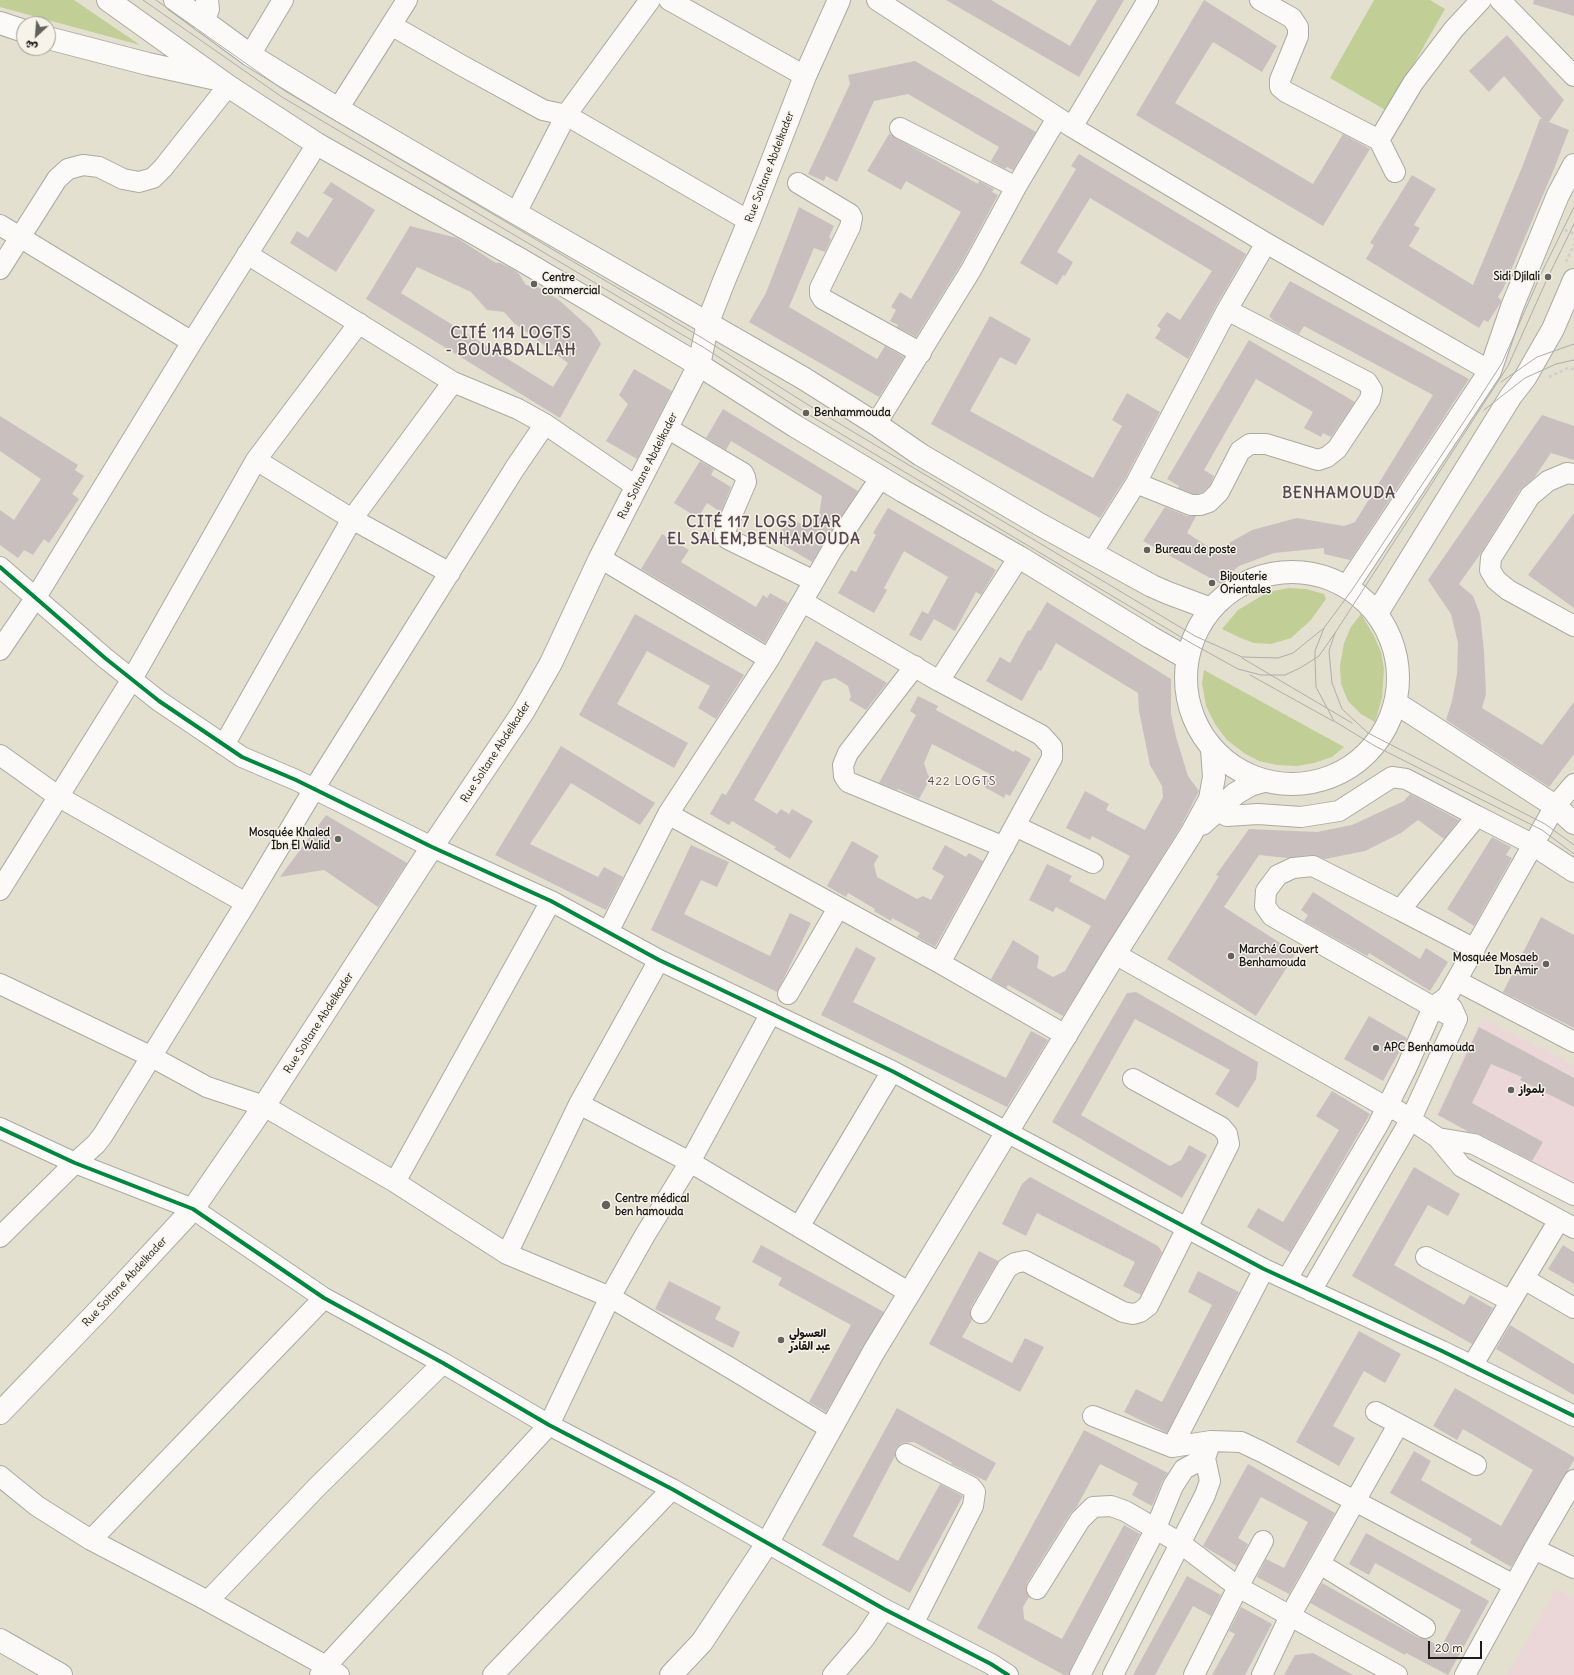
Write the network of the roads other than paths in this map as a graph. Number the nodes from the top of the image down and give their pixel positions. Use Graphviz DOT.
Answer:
graph roads {
  1 [pos="108,0"];
  2 [pos="175,0"];
  3 [pos="207,0"];
  4 [pos="283,0"];
  5 [pos="407,0"];
  6 [pos="650,0"];
  7 [pos="668,0"];
  8 [pos="840,0"];
  9 [pos="876,0"];
  10 [pos="1148,0"];
  11 [pos="1260,0"];
  12 [pos="1481,0"];
  13 [pos="1500,0"];
  14 [pos="203,21"];
  15 [pos="0,23"];
  16 [pos="391,24"];
  17 [pos="16,28"];
  18 [pos="56,40"];
  19 [pos="250,56"];
  20 [pos="805,76"];
  21 [pos="1574,76"];
  22 [pos="224,83"];
  23 [pos="338,109"];
  24 [pos="566,114"];
  25 [pos="1065,122"];
  26 [pos="900,128"];
  27 [pos="1379,140"];
  28 [pos="317,144"];
  29 [pos="1574,165"];
  30 [pos="1395,172"];
  31 [pos="798,183"];
  32 [pos="1016,188"];
  33 [pos="516,213"];
  34 [pos="749,220"];
  35 [pos="0,226"];
  36 [pos="20,238"];
  37 [pos="1266,243"];
  38 [pos="247,254"];
  39 [pos="0,269"];
  40 [pos="1574,280"];
  41 [pos="1227,310"];
  42 [pos="708,322"];
  43 [pos="359,323"];
  44 [pos="192,342"];
  45 [pos="921,353"];
  46 [pos="699,365"];
  47 [pos="1490,371"];
  48 [pos="453,382"];
  49 [pos="545,424"];
  50 [pos="876,424"];
  51 [pos="667,428"];
  52 [pos="256,460"];
  53 [pos="1574,474"];
  54 [pos="881,477"];
  55 [pos="1136,483"];
  56 [pos="637,487"];
  57 [pos="352,519"];
  58 [pos="1092,553"];
  59 [pos="1019,557"];
  60 [pos="600,558"];
  61 [pos="0,567"];
  62 [pos="450,573"];
  63 [pos="814,581"];
  64 [pos="1347,587"];
  65 [pos="36,597"];
  66 [pos="803,602"];
  67 [pos="1211,609"];
  68 [pos="1377,614"];
  69 [pos="1574,626"];
  70 [pos="0,650"];
  71 [pos="1187,658"];
  72 [pos="769,660"];
  73 [pos="915,666"];
  74 [pos="132,679"];
  75 [pos="940,681"];
  76 [pos="1396,703"];
  77 [pos="224,745"];
  78 [pos="1212,749"];
  79 [pos="0,755"];
  80 [pos="1264,781"];
  81 [pos="1574,784"];
  82 [pos="314,789"];
  83 [pos="60,797"];
  84 [pos="1555,806"];
  85 [pos="1217,811"];
  86 [pos="668,814"];
  87 [pos="1477,816"];
  88 [pos="1574,824"];
  89 [pos="1015,826"];
  90 [pos="1191,834"];
  91 [pos="1534,845"];
  92 [pos="432,847"];
  93 [pos="1004,847"];
  94 [pos="1093,863"];
  95 [pos="1574,871"];
  96 [pos="0,890"];
  97 [pos="551,901"];
  98 [pos="246,903"];
  99 [pos="838,908"];
  100 [pos="1400,910"];
  101 [pos="608,932"];
  102 [pos="1475,949"];
  103 [pos="1115,954"];
  104 [pos="659,960"];
  105 [pos="940,963"];
  106 [pos="0,984"];
  107 [pos="788,994"];
  108 [pos="1446,995"];
  109 [pos="771,1013"];
  110 [pos="1066,1036"];
  111 [pos="1574,1042"];
  112 [pos="152,1057"];
  113 [pos="892,1071"];
  114 [pos="1133,1079"];
  115 [pos="579,1104"];
  116 [pos="264,1106"];
  117 [pos="1386,1107"];
  118 [pos="1411,1119"];
  119 [pos="0,1128"];
  120 [pos="1006,1133"];
  121 [pos="1438,1138"];
  122 [pos="690,1162"];
  123 [pos="75,1163"];
  124 [pos="395,1182"];
  125 [pos="1574,1195"];
  126 [pos="193,1209"];
  127 [pos="1567,1224"];
  128 [pos="799,1227"];
  129 [pos="1188,1227"];
  130 [pos="0,1237"];
  131 [pos="507,1254"];
  132 [pos="1426,1257"];
  133 [pos="1264,1269"];
  134 [pos="1287,1279"];
  135 [pos="1524,1280"];
  136 [pos="1311,1291"];
  137 [pos="910,1293"];
  138 [pos="610,1297"];
  139 [pos="324,1298"];
  140 [pos="1511,1301"];
  141 [pos="1574,1308"];
  142 [pos="981,1313"];
  143 [pos="443,1363"];
  144 [pos="1472,1366"];
  145 [pos="1376,1412"];
  146 [pos="0,1413"];
  147 [pos="1093,1416"];
  148 [pos="1574,1416"];
  149 [pos="550,1425"];
  150 [pos="1398,1425"];
  151 [pos="831,1429"];
  152 [pos="1172,1447"];
  153 [pos="1208,1450"];
  154 [pos="906,1454"];
  155 [pos="1476,1465"];
  156 [pos="0,1476"];
  157 [pos="1574,1480"];
  158 [pos="672,1489"];
  159 [pos="1356,1501"];
  160 [pos="1154,1530"];
  161 [pos="91,1540"];
  162 [pos="1263,1541"];
  163 [pos="768,1542"];
  164 [pos="1180,1543"];
  165 [pos="1534,1549"];
  166 [pos="1320,1564"];
  167 [pos="1574,1568"];
  168 [pos="1514,1585"];
  169 [pos="1238,1587"];
  170 [pos="1038,1589"];
  171 [pos="208,1601"];
  172 [pos="884,1609"];
  173 [pos="1290,1616"];
  174 [pos="913,1624"];
  175 [pos="1425,1628"];
  176 [pos="0,1640"];
  177 [pos="328,1672"];
  178 [pos="61,1675"];
  179 [pos="493,1675"];
  180 [pos="671,1675"];
  181 [pos="833,1675"];
  182 [pos="1008,1675"];
  183 [pos="1080,1675"];
  184 [pos="1113,1675"];
  185 [pos="1194,1675"];
  186 [pos="1262,1675"];
  187 [pos="1397,1675"];
  188 [pos="1465,1675"];
  1 -- 22 [label="main road"];
  2 -- 14 [label="main road"];
  3 -- 14 [label="main road"];
  4 -- 19 [label="street"];
  5 -- 16 [label="street"];
  6 -- 24 [label="street"];
  7 -- 20 [label="street"];
  8 -- 20 [label="main road, Rue Soltane Abdelkader"];
  9 -- 25 [label="street"];
  10 -- 25 [label="street"];
  11 -- 27 [label="street"];
  12 -- 27 [label="street"];
  13 -- 21 [label="street"];
  14 -- 19 [label="main road"];
  15 -- 17 [label="main road"];
  16 -- 23 [label="street"];
  16 -- 24 [label="street"];
  18 -- 22 [label="main road"];
  19 -- 23 [label="main road"];
  20 -- 34 [label="main road, Rue Soltane Abdelkader"];
  22 -- 28 [label="main road"];
  22 -- 36 [label="street"];
  23 -- 33 [label="main road"];
  24 -- 33 [label="street"];
  24 -- 34 [label="street"];
  25 -- 32 [label="street"];
  25 -- 37 [label="street"];
  26 -- 32 [label="street"];
  27 -- 30 [label="street"];
  28 -- 38 [label="street"];
  28 -- 46 [label="main road"];
  29 -- 47 [label="main road"];
  31 -- 45 [label="street"];
  32 -- 45 [label="street"];
  33 -- 42 [label="main road"];
  34 -- 42 [label="main road, Rue Soltane Abdelkader"];
  35 -- 36 [label="street"];
  36 -- 39 [label="street"];
  36 -- 44 [label="street"];
  37 -- 41 [label="street"];
  37 -- 47 [label="street"];
  38 -- 43 [label="street"];
  38 -- 44 [label="street"];
  40 -- 68 [label="main road"];
  41 -- 55 [label="street"];
  41 -- 55 [label="street"];
  42 -- 46 [label="main road, Rue Soltane Abdelkader"];
  42 -- 50 [label="main road"];
  43 -- 48 [label="street"];
  43 -- 52 [label="street"];
  44 -- 65 [label="street"];
  45 -- 50 [label="street"];
  46 -- 51 [label="main road, Rue Soltane Abdelkader"];
  46 -- 54 [label="main road"];
  47 -- 64 [label="main road"];
  48 -- 49 [label="street"];
  48 -- 57 [label="street"];
  49 -- 56 [label="street"];
  49 -- 62 [label="street"];
  50 -- 58 [label="main road"];
  51 -- 56 [label="main road, Rue Soltane Abdelkader"];
  51 -- 63 [label="street"];
  52 -- 57 [label="street"];
  52 -- 74 [label="street"];
  53 -- 69 [label="street"];
  54 -- 59 [label="main road"];
  54 -- 63 [label="street"];
  55 -- 58 [label="street"];
  56 -- 60 [label="main road, Rue Soltane Abdelkader"];
  57 -- 62 [label="street"];
  57 -- 77 [label="street"];
  58 -- 67 [label="main road"];
  59 -- 71 [label="main road"];
  59 -- 75 [label="street"];
  60 -- 72 [label="street"];
  60 -- 92 [label="main road, Rue Soltane Abdelkader"];
  61 -- 65 [label="street"];
  62 -- 82 [label="street"];
  63 -- 66 [label="street"];
  64 -- 67 [label="main road"];
  64 -- 68 [label="main road"];
  65 -- 70 [label="street"];
  65 -- 74 [label="street"];
  66 -- 72 [label="street"];
  66 -- 73 [label="street"];
  67 -- 71 [label="main road"];
  68 -- 76 [label="main road"];
  71 -- 78 [label="main road"];
  72 -- 86 [label="street"];
  73 -- 75 [label="street"];
  73 -- 93 [label="street"];
  74 -- 77 [label="street"];
  74 -- 83 [label="street"];
  75 -- 89 [label="street"];
  76 -- 80 [label="main road"];
  76 -- 84 [label="main road"];
  77 -- 82 [label="street"];
  78 -- 80 [label="main road"];
  78 -- 90 [label="main road"];
  79 -- 83 [label="street"];
  80 -- 85 [label="main road"];
  81 -- 84 [label="street"];
  82 -- 92 [label="street"];
  82 -- 98 [label="street"];
  83 -- 96 [label="street"];
  83 -- 98 [label="street"];
  84 -- 88 [label="main road"];
  84 -- 91 [label="street"];
  85 -- 87 [label="street"];
  85 -- 90 [label="main road"];
  86 -- 99 [label="street"];
  86 -- 101 [label="street"];
  87 -- 91 [label="street"];
  87 -- 100 [label="street"];
  89 -- 93 [label="street"];
  89 -- 94 [label="street"];
  90 -- 103 [label="main road"];
  91 -- 95 [label="main road"];
  91 -- 102 [label="street"];
  92 -- 97 [label="street"];
  92 -- 116 [label="main road, Rue Soltane Abdelkader"];
  93 -- 105 [label="street"];
  97 -- 101 [label="street"];
  97 -- 124 [label="street"];
  98 -- 112 [label="street"];
  99 -- 105 [label="street"];
  99 -- 107 [label="street"];
  100 -- 102 [label="street"];
  100 -- 108 [label="street"];
  101 -- 104 [label="street"];
  102 -- 108 [label="street"];
  103 -- 110 [label="main road"];
  103 -- 117 [label="street"];
  104 -- 109 [label="street"];
  104 -- 115 [label="street"];
  105 -- 110 [label="street"];
  106 -- 112 [label="street"];
  108 -- 111 [label="street"];
  108 -- 117 [label="street"];
  108 -- 118 [label="street"];
  109 -- 113 [label="street"];
  109 -- 122 [label="street"];
  110 -- 120 [label="main road"];
  112 -- 116 [label="street"];
  112 -- 123 [label="street"];
  113 -- 120 [label="street"];
  113 -- 128 [label="street"];
  114 -- 129 [label="street"];
  115 -- 122 [label="street"];
  115 -- 131 [label="street"];
  116 -- 124 [label="street"];
  116 -- 126 [label="main road, Rue Soltane Abdelkader"];
  117 -- 118 [label="street"];
  117 -- 134 [label="street"];
  118 -- 121 [label="street"];
  118 -- 136 [label="street"];
  119 -- 123 [label="street"];
  120 -- 129 [label="street"];
  120 -- 137 [label="main road"];
  121 -- 125 [label="street"];
  121 -- 127 [label="street"];
  122 -- 128 [label="street"];
  122 -- 138 [label="street"];
  123 -- 126 [label="street"];
  123 -- 130 [label="street"];
  124 -- 131 [label="street"];
  126 -- 139 [label="street"];
  126 -- 146 [label="main road, Rue Soltane Abdelkader"];
  127 -- 135 [label="street"];
  128 -- 137 [label="street"];
  129 -- 133 [label="street"];
  129 -- 142 [label="street"];
  131 -- 138 [label="street"];
  132 -- 140 [label="street"];
  133 -- 134 [label="street"];
  133 -- 152 [label="street"];
  134 -- 136 [label="street"];
  135 -- 140 [label="street"];
  135 -- 141 [label="street"];
  136 -- 144 [label="street"];
  137 -- 151 [label="main road"];
  138 -- 149 [label="street"];
  138 -- 151 [label="street"];
  139 -- 143 [label="street"];
  139 -- 161 [label="street"];
  140 -- 144 [label="street"];
  143 -- 149 [label="street"];
  143 -- 171 [label="street"];
  144 -- 148 [label="street"];
  145 -- 150 [label="street"];
  147 -- 152 [label="street"];
  149 -- 158 [label="street"];
  149 -- 177 [label="street"];
  150 -- 155 [label="street"];
  150 -- 159 [label="street"];
  151 -- 163 [label="main road"];
  152 -- 153 [label="street"];
  153 -- 159 [label="street"];
  153 -- 160 [label="street"];
  153 -- 164 [label="street"];
  154 -- 174 [label="street"];
  156 -- 161 [label="street"];
  157 -- 165 [label="street"];
  158 -- 163 [label="street"];
  158 -- 179 [label="street"];
  159 -- 166 [label="street"];
  159 -- 168 [label="street"];
  160 -- 164 [label="street"];
  160 -- 170 [label="street"];
  160 -- 183 [label="street"];
  161 -- 171 [label="street"];
  162 -- 169 [label="street"];
  163 -- 172 [label="street"];
  163 -- 180 [label="main road"];
  164 -- 169 [label="street"];
  164 -- 184 [label="street"];
  165 -- 167 [label="street"];
  165 -- 168 [label="street"];
  166 -- 173 [label="street"];
  166 -- 175 [label="street"];
  168 -- 188 [label="street"];
  169 -- 173 [label="street"];
  169 -- 185 [label="street"];
  171 -- 177 [label="street"];
  172 -- 174 [label="street"];
  172 -- 181 [label="street"];
  173 -- 186 [label="street"];
  173 -- 187 [label="street"];
  174 -- 182 [label="street"];
  176 -- 178 [label="main road"];
}
